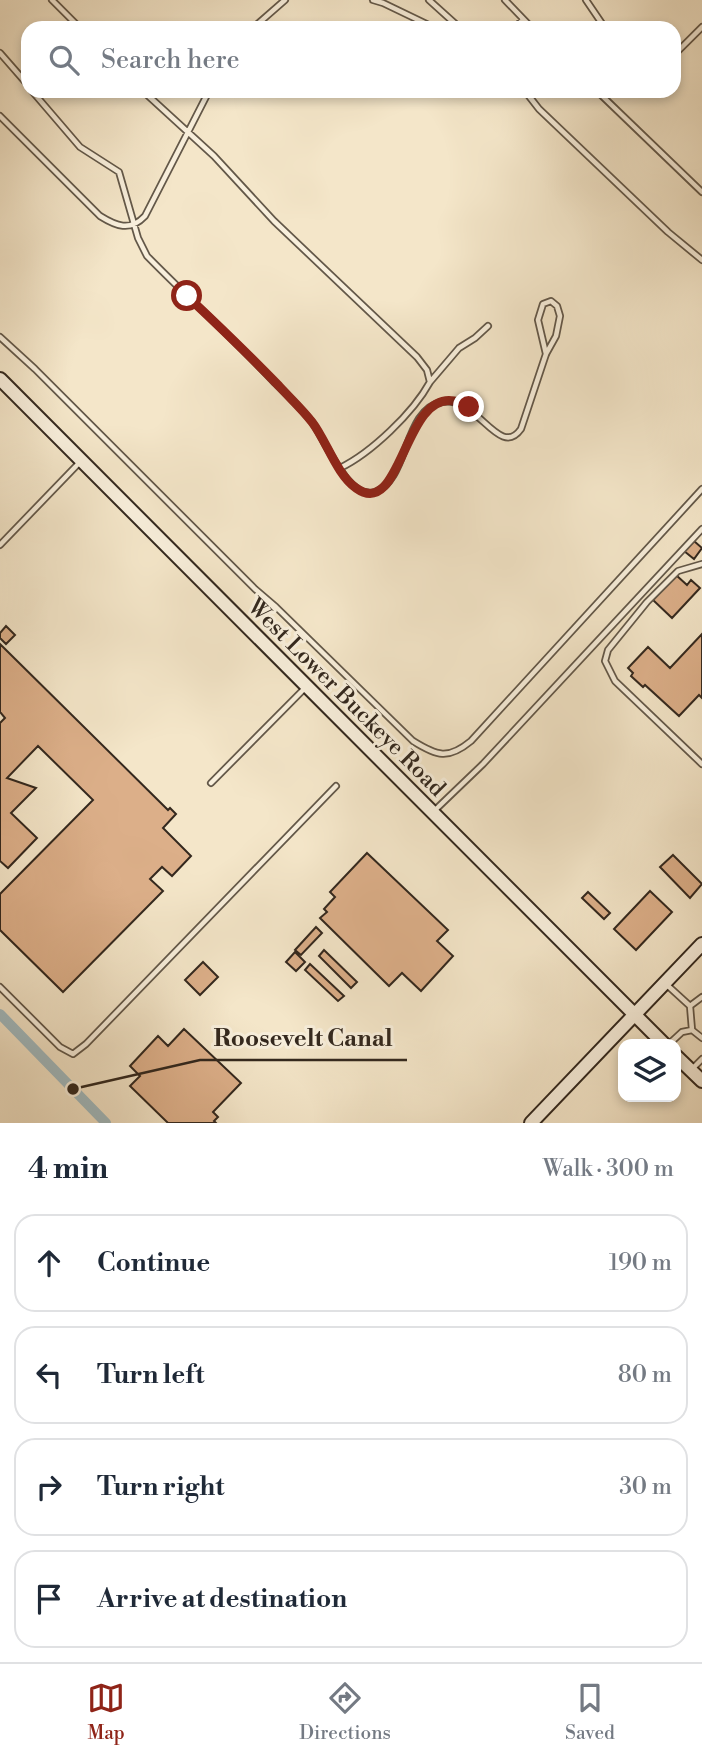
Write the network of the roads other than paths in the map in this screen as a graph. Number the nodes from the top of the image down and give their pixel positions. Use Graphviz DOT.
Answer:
graph roads {
  1 [pos="52,0"];
  2 [pos="285,0"];
  3 [pos="373,0"];
  4 [pos="429,0"];
  5 [pos="505,0"];
  6 [pos="586,0"];
  7 [pos="523,20"];
  8 [pos="73,21"];
  9 [pos="261,21"];
  10 [pos="421,21"];
  11 [pos="452,21"];
  12 [pos="600,21"];
  13 [pos="702,27"];
  14 [pos="681,48"];
  15 [pos="0,53"];
  16 [pos="21,77"];
  17 [pos="39,98"];
  18 [pos="151,98"];
  19 [pos="206,98"];
  20 [pos="530,98"];
  21 [pos="604,98"];
  22 [pos="0,117"];
  23 [pos="188,133"];
  24 [pos="702,192"];
  25 [pos="135,225"];
  26 [pos="702,260"];
  27 [pos="488,326"];
  28 [pos="0,337"];
  29 [pos="546,354"];
  30 [pos="0,379"];
  31 [pos="430,382"];
  32 [pos="81,461"];
  33 [pos="340,468"];
  34 [pos="702,489"];
  35 [pos="702,529"];
  36 [pos="0,545"];
  37 [pos="702,564"];
  38 [pos="307,686"];
  39 [pos="702,764"];
  40 [pos="211,783"];
  41 [pos="336,786"];
  42 [pos="432,812"];
  43 [pos="701,948"];
  44 [pos="665,983"];
  45 [pos="0,987"];
  46 [pos="702,997"];
  47 [pos="690,1006"];
  48 [pos="634,1015"];
  49 [pos="692,1030"];
  50 [pos="702,1038"];
  51 [pos="661,1039"];
  52 [pos="673,1039"];
  53 [pos="702,1059"];
  54 [pos="681,1061"];
  55 [pos="691,1070"];
  56 [pos="702,1081"];
  57 [pos="531,1123"];
  1 -- 8 [label="lane"];
  2 -- 9 [label="lane"];
  3 -- 10 [label="lane"];
  4 -- 11 [label="lane"];
  5 -- 7 [label="lane"];
  6 -- 12 [label="lane"];
  13 -- 14 [label="lane"];
  15 -- 16 [label="lane"];
  17 -- 25 [label="lane"];
  18 -- 23 [label="lane"];
  19 -- 23 [label="lane"];
  20 -- 26 [label="lane"];
  21 -- 24 [label="lane"];
  22 -- 25 [label="lane"];
  23 -- 25 [label="lane"];
  23 -- 31 [label="lane"];
  25 -- 33 [label="lane"];
  27 -- 31 [label="lane"];
  28 -- 34 [label="lane"];
  29 -- 29 [label="lane"];
  29 -- 33 [label="lane"];
  30 -- 32 [label="main road, West Lower Buckeye Road"];
  31 -- 33 [label="lane"];
  32 -- 36 [label="lane"];
  32 -- 38 [label="main road, West Lower Buckeye Road"];
  35 -- 42 [label="lane"];
  37 -- 39 [label="lane"];
  38 -- 40 [label="lane"];
  38 -- 42 [label="main road, West Lower Buckeye Road"];
  41 -- 45 [label="lane"];
  42 -- 48 [label="main road, West Lower Buckeye Road"];
  43 -- 44 [label="main road"];
  44 -- 47 [label="lane"];
  44 -- 48 [label="main road"];
  46 -- 47 [label="lane"];
  47 -- 49 [label="lane"];
  48 -- 51 [label="main road, West Lower Buckeye Road"];
  48 -- 57 [label="main road"];
  49 -- 50 [label="lane"];
  49 -- 52 [label="lane"];
  53 -- 55 [label="lane"];
  54 -- 55 [label="main road"];
  55 -- 56 [label="main road"];
}
